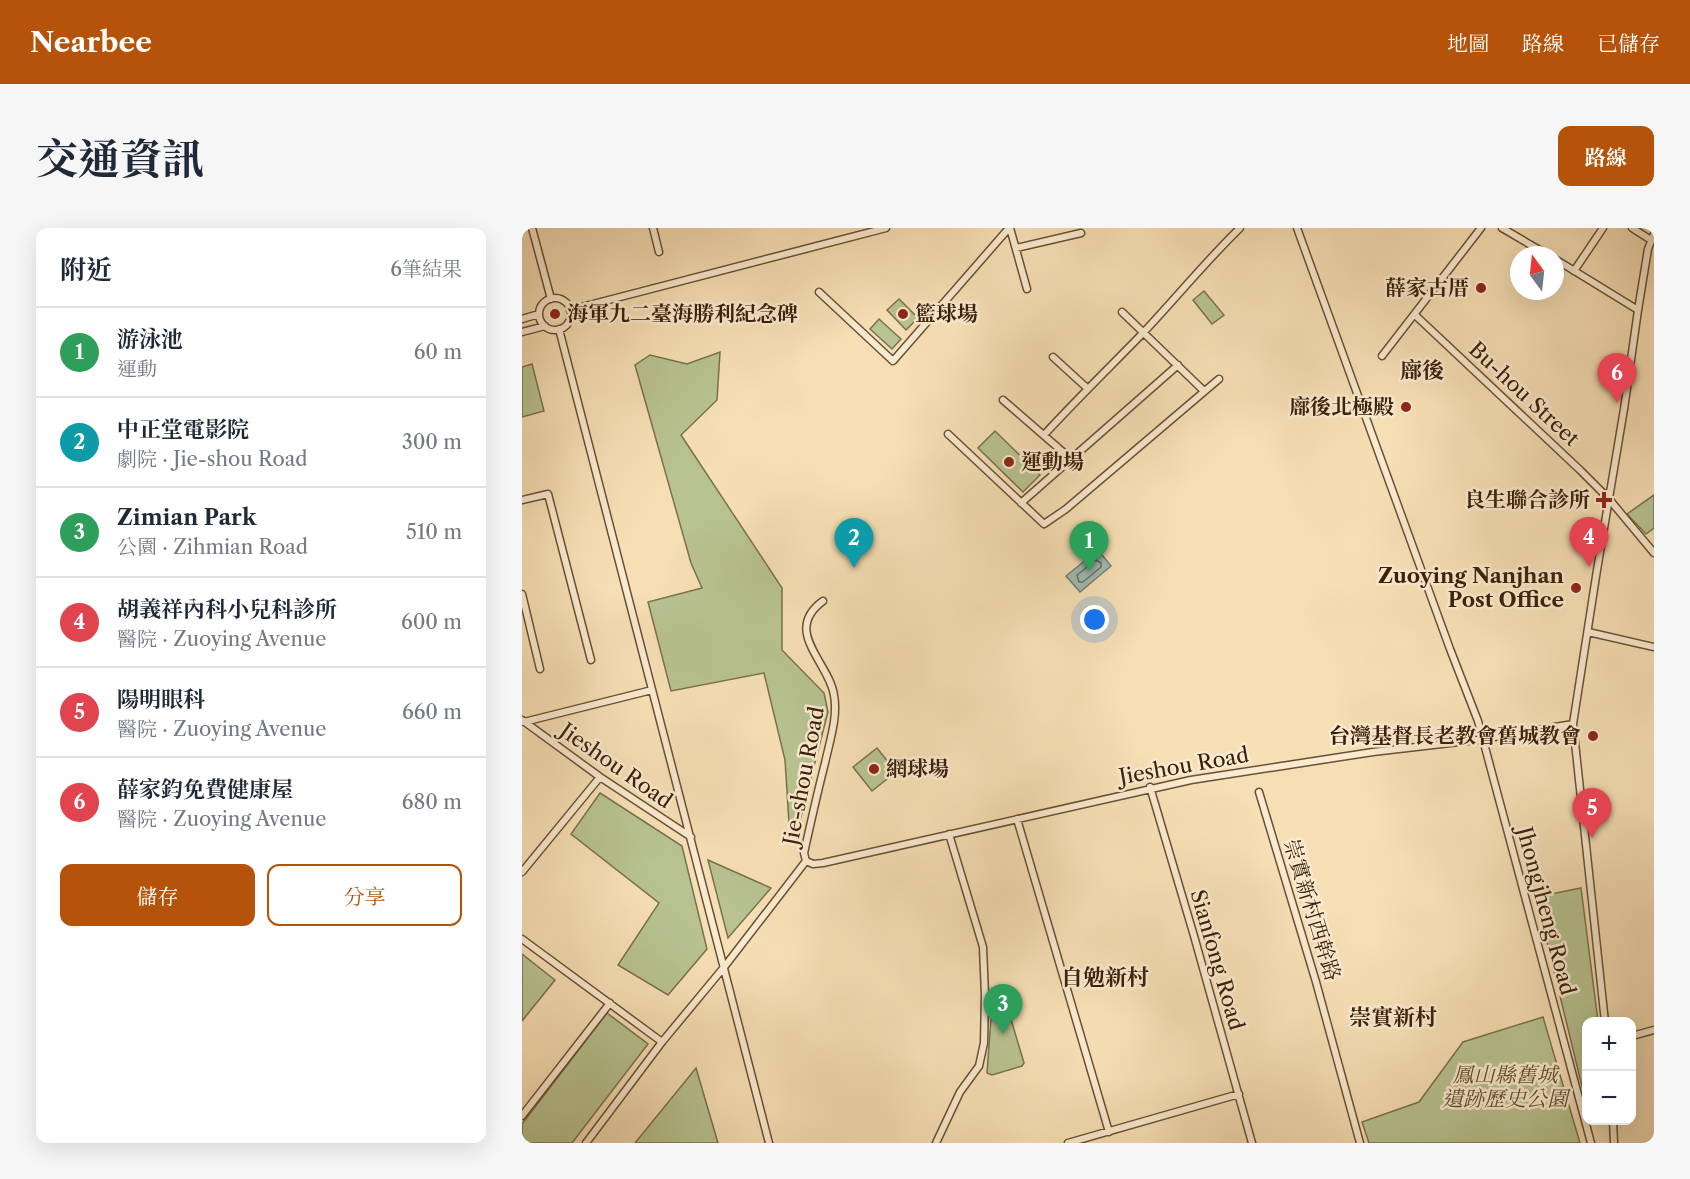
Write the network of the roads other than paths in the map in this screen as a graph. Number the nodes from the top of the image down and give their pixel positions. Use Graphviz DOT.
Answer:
graph roads {
  1 [pos="532,228"];
  2 [pos="653,228"];
  3 [pos="886,228"];
  4 [pos="1010,228"];
  5 [pos="1240,228"];
  6 [pos="1298,228"];
  7 [pos="1481,228"];
  8 [pos="1502,228"];
  9 [pos="1603,228"];
  10 [pos="1632,228"];
  11 [pos="1081,233"];
  12 [pos="1652,237"];
  13 [pos="1533,246"];
  14 [pos="1016,248"];
  15 [pos="1651,251"];
  16 [pos="659,252"];
  17 [pos="1564,265"];
  18 [pos="1574,271"];
  19 [pos="1027,289"];
  20 [pos="819,292"];
  21 [pos="551,299"];
  22 [pos="570,310"];
  23 [pos="1638,310"];
  24 [pos="1122,312"];
  25 [pos="539,314"];
  26 [pos="1414,315"];
  27 [pos="522,318"];
  28 [pos="545,326"];
  29 [pos="559,329"];
  30 [pos="522,332"];
  31 [pos="1144,332"];
  32 [pos="1382,356"];
  33 [pos="1053,357"];
  34 [pos="1178,365"];
  35 [pos="1219,379"];
  36 [pos="1087,388"];
  37 [pos="1204,391"];
  38 [pos="1003,400"];
  39 [pos="948,434"];
  40 [pos="1044,435"];
  41 [pos="1071,459"];
  42 [pos="522,500"];
  43 [pos="1609,500"];
  44 [pos="1021,502"];
  45 [pos="1654,553"];
  46 [pos="522,594"];
  47 [pos="824,601"];
  48 [pos="525,620"];
  49 [pos="1588,632"];
  50 [pos="1654,647"];
  51 [pos="591,660"];
  52 [pos="540,669"];
  53 [pos="652,690"];
  54 [pos="523,721"];
  55 [pos="1574,724"];
  56 [pos="1484,738"];
  57 [pos="600,777"];
  58 [pos="1150,788"];
  59 [pos="1259,792"];
  60 [pos="1017,819"];
  61 [pos="950,834"];
  62 [pos="691,837"];
  63 [pos="806,861"];
  64 [pos="522,872"];
  65 [pos="522,939"];
  66 [pos="725,966"];
  67 [pos="610,1003"];
  68 [pos="1604,1017"];
  69 [pos="1654,1030"];
  70 [pos="1636,1035"];
  71 [pos="662,1042"];
  72 [pos="1239,1095"];
  73 [pos="522,1116"];
  74 [pos="1613,1125"];
  75 [pos="1108,1132"];
  76 [pos="586,1143"];
  77 [pos="769,1143"];
  78 [pos="936,1143"];
  79 [pos="1068,1143"];
  80 [pos="1252,1143"];
  81 [pos="1360,1143"];
  82 [pos="1591,1143"];
  83 [pos="1614,1143"];
  1 -- 21 [label="street"];
  2 -- 16 [label="street"];
  3 -- 22 [label="street"];
  4 -- 14 [label="street"];
  4 -- 20 [label="street"];
  5 -- 31 [label="street"];
  6 -- 56 [label="street, Jhongjheng Road"];
  7 -- 26 [label="street"];
  8 -- 13 [label="street"];
  9 -- 18 [label="street"];
  10 -- 12 [label="street"];
  11 -- 14 [label="street"];
  12 -- 15 [label="street"];
  14 -- 19 [label="street"];
  15 -- 23 [label="street"];
  17 -- 18 [label="street"];
  18 -- 23 [label="street"];
  21 -- 22 [label="street"];
  21 -- 25 [label="street"];
  22 -- 29 [label="street"];
  23 -- 43 [label="street"];
  24 -- 31 [label="street"];
  25 -- 27 [label="street"];
  25 -- 28 [label="street"];
  26 -- 32 [label="street"];
  26 -- 43 [label="street, Bu-hou Street"];
  28 -- 29 [label="street"];
  28 -- 30 [label="street"];
  29 -- 53 [label="street"];
  31 -- 34 [label="street"];
  31 -- 36 [label="street"];
  33 -- 36 [label="street"];
  34 -- 37 [label="street"];
  34 -- 41 [label="street"];
  35 -- 37 [label="street"];
  36 -- 40 [label="street"];
  37 -- 44 [label="street"];
  38 -- 40 [label="street"];
  39 -- 44 [label="street"];
  40 -- 41 [label="street"];
  41 -- 44 [label="street"];
  42 -- 51 [label="street"];
  43 -- 45 [label="street, Bu-hou Street"];
  43 -- 49 [label="street"];
  46 -- 48 [label="street"];
  47 -- 63 [label="street, Jie-shou Road"];
  48 -- 52 [label="street"];
  49 -- 50 [label="street"];
  49 -- 55 [label="street"];
  53 -- 54 [label="street"];
  53 -- 62 [label="street"];
  54 -- 57 [label="street, Jieshou Road"];
  55 -- 56 [label="street, Jieshou Road"];
  55 -- 68 [label="street"];
  56 -- 58 [label="street, Jieshou Road"];
  56 -- 82 [label="street, Jhongjheng Road"];
  57 -- 62 [label="street, Jieshou Road"];
  57 -- 64 [label="street"];
  58 -- 60 [label="street, Jieshou Road"];
  58 -- 72 [label="street, Sianfong Road"];
  59 -- 81 [label="street, 崇實新村西幹路"];
  60 -- 61 [label="street, Jieshou Road"];
  60 -- 75 [label="street"];
  61 -- 63 [label="street, Jieshou Road"];
  61 -- 78 [label="street"];
  62 -- 66 [label="street"];
  63 -- 66 [label="street"];
  65 -- 67 [label="street"];
  66 -- 71 [label="street"];
  66 -- 77 [label="street"];
  67 -- 71 [label="street"];
  67 -- 73 [label="street"];
  69 -- 70 [label="street"];
  71 -- 76 [label="street"];
  72 -- 75 [label="street"];
  72 -- 80 [label="street, Sianfong Road"];
  74 -- 83 [label="street"];
  75 -- 79 [label="street"];
}
